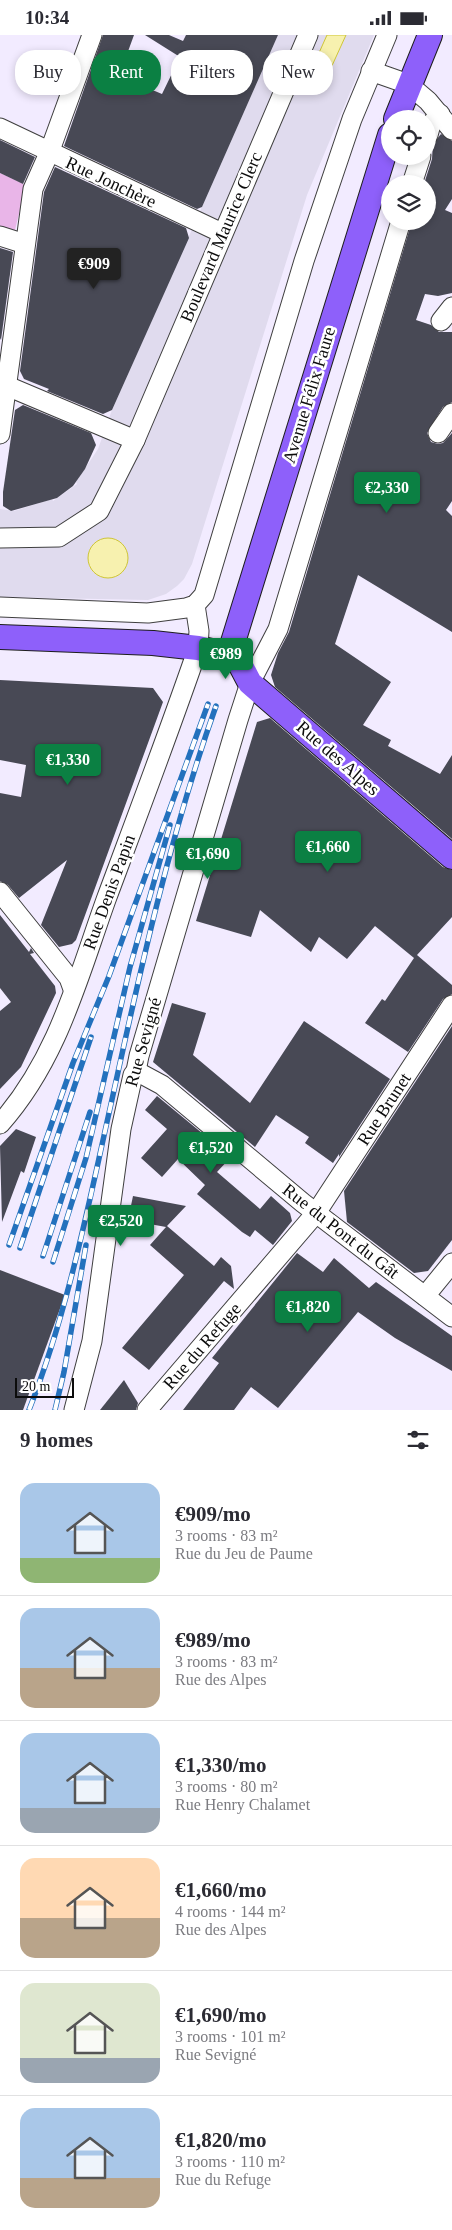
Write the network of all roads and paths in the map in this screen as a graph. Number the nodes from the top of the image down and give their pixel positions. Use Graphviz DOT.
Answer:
graph roads {
  1 [pos="92,35"];
  2 [pos="308,35"];
  3 [pos="387,35"];
  4 [pos="430,35"];
  5 [pos="371,71"];
  6 [pos="408,84"];
  7 [pos="399,110"];
  8 [pos="440,114"];
  9 [pos="436,118"];
  10 [pos="0,128"];
  11 [pos="452,130"];
  12 [pos="49,153"];
  13 [pos="381,164"];
  14 [pos="398,230"];
  15 [pos="222,233"];
  16 [pos="0,236"];
  17 [pos="25,244"];
  18 [pos="3,384"];
  19 [pos="452,413"];
  20 [pos="438,433"];
  21 [pos="0,434"];
  22 [pos="135,440"];
  23 [pos="0,538"];
  24 [pos="195,605"];
  25 [pos="0,607"];
  26 [pos="0,637"];
  27 [pos="198,648"];
  28 [pos="229,655"];
  29 [pos="250,683"];
  30 [pos="452,857"];
  31 [pos="0,892"];
  32 [pos="73,989"];
  33 [pos="452,1005"];
  34 [pos="66,1011"];
  35 [pos="136,1071"];
  36 [pos="0,1124"];
  37 [pos="0,1132"];
  38 [pos="316,1213"];
  39 [pos="452,1263"];
  40 [pos="426,1296"];
  41 [pos="452,1317"];
  42 [pos="74,1410"];
  43 [pos="83,1410"];
  44 [pos="146,1410"];
  1 -- 12 [label="street"];
  2 -- 15 [label="street, Boulevard Maurice Clerc"];
  3 -- 5 [label="street"];
  4 -- 6 [label="main road"];
  5 -- 6 [label="street"];
  5 -- 24 [label="street"];
  6 -- 7 [label="main road"];
  6 -- 8 [label="street"];
  8 -- 9 [label="street"];
  8 -- 11 [label="street"];
  10 -- 12 [label="street, Rue Jonchère"];
  12 -- 15 [label="street, Rue Jonchère"];
  12 -- 17 [label="street"];
  13 -- 28 [label="main road, Avenue Félix Faure"];
  14 -- 29 [label="street, Rue Sevigné"];
  15 -- 22 [label="street, Boulevard Maurice Clerc"];
  16 -- 17 [label="street"];
  17 -- 18 [label="street"];
  18 -- 21 [label="street"];
  18 -- 22 [label="street"];
  19 -- 20 [label="street"];
  22 -- 23 [label="street, Boulevard Maurice Clerc"];
  24 -- 25 [label="street"];
  24 -- 27 [label="street"];
  26 -- 27 [label="main road"];
  27 -- 28 [label="main road"];
  27 -- 32 [label="street, Rue Denis Papin"];
  28 -- 29 [label="main road, Rue des Alpes"];
  29 -- 30 [label="main road, Rue des Alpes"];
  29 -- 35 [label="street, Rue Sevigné"];
  31 -- 32 [label="street"];
  32 -- 34 [label="street, Rue Denis Papin"];
  33 -- 38 [label="street, Rue Brunet"];
  34 -- 36 [label="street, Rue Denis Papin"];
  34 -- 37 [label="street"];
  35 -- 38 [label="street, Rue du Pont du Gât"];
  35 -- 42 [label="street, Rue Sevigné"];
  35 -- 43 [label="street"];
  38 -- 40 [label="street, Rue du Pont du Gât"];
  38 -- 44 [label="street, Rue du Refuge"];
  39 -- 40 [label="street"];
  40 -- 41 [label="street, Rue du Pont du Gât"];
}
